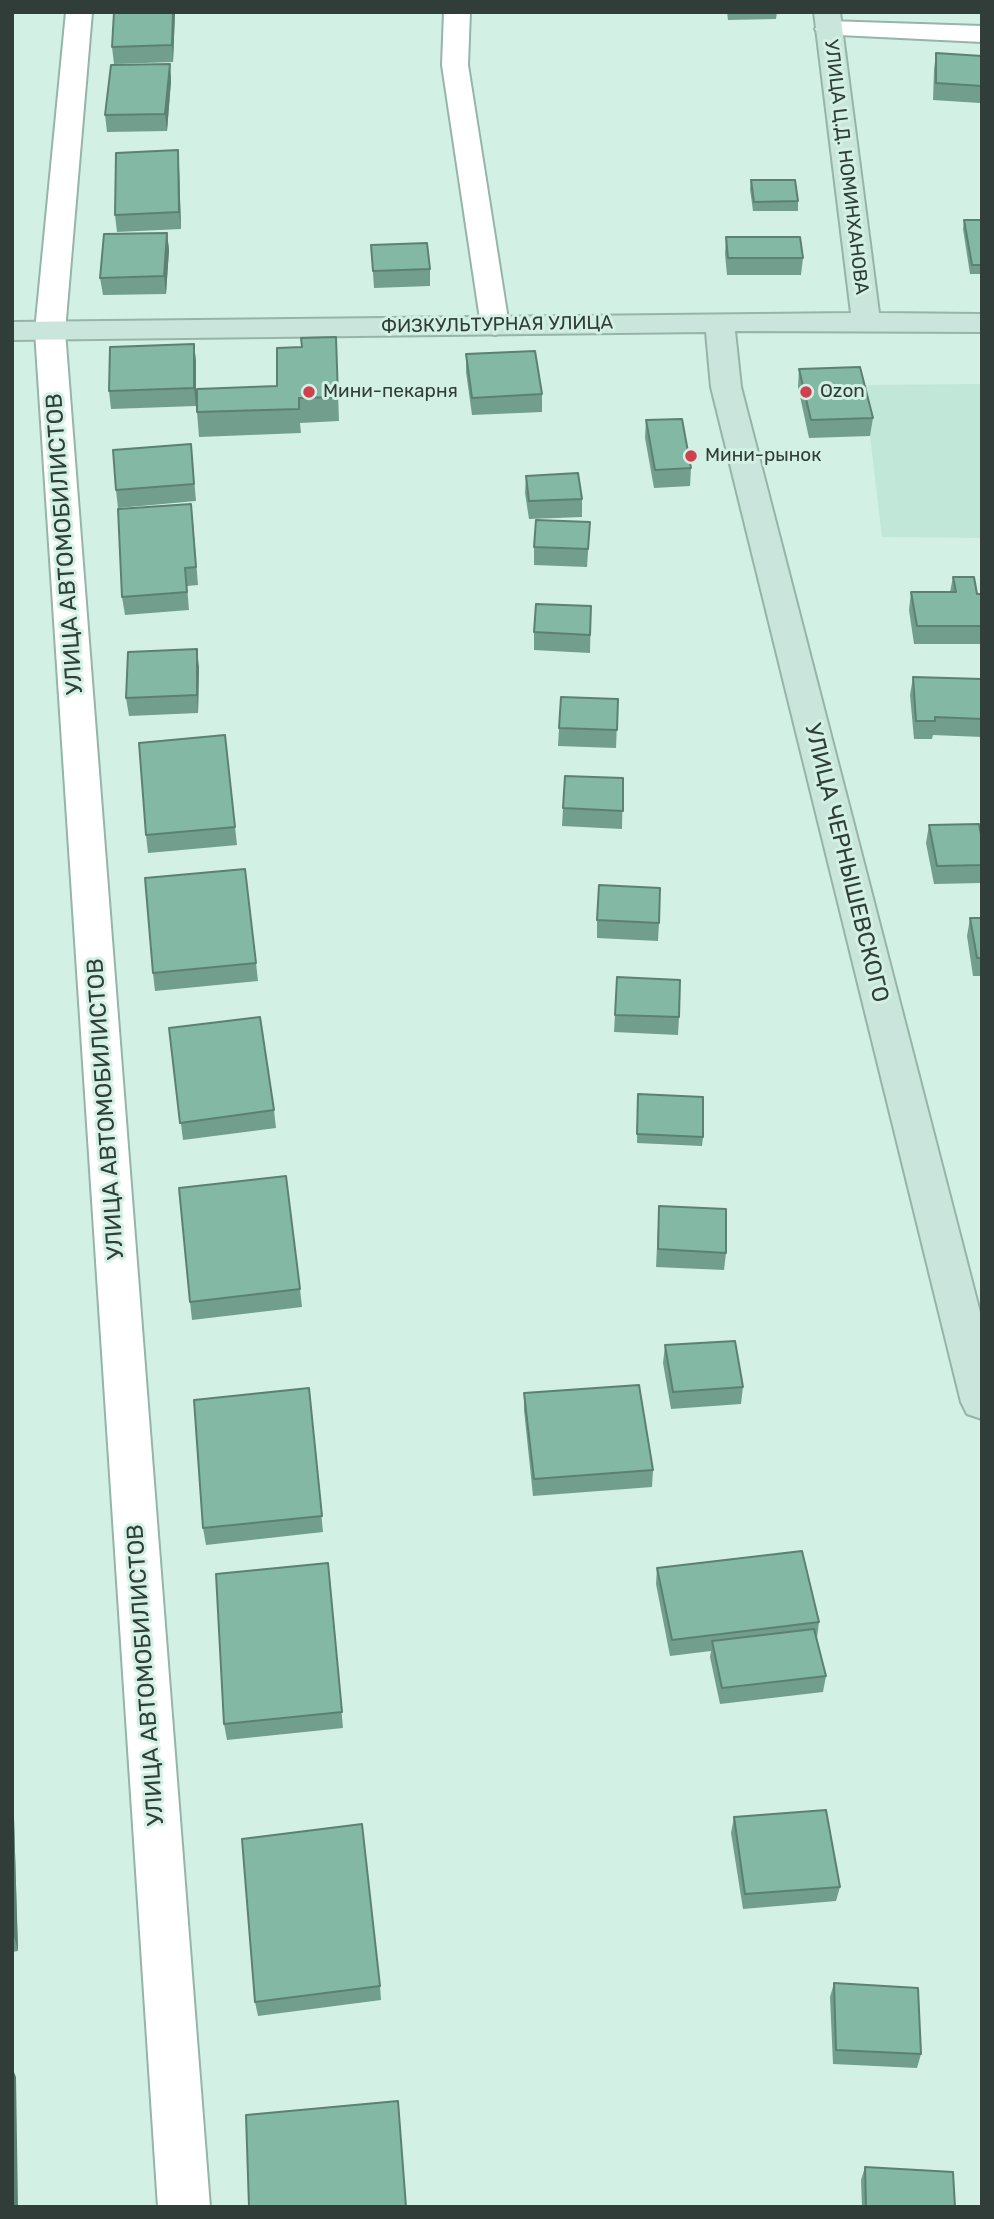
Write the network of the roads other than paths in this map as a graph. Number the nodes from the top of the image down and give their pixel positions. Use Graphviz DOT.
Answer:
graph roads {
  1 [pos="79,12"];
  2 [pos="457,12"];
  3 [pos="828,21"];
  4 [pos="982,34"];
  5 [pos="866,321"];
  6 [pos="720,323"];
  7 [pos="982,323"];
  8 [pos="495,326"];
  9 [pos="12,331"];
  10 [pos="50,331"];
  11 [pos="982,1402"];
  12 [pos="184,2207"];
  1 -- 10 [label="street, УЛИЦА АВТОМОБИЛИСТОВ"];
  2 -- 8 [label="street"];
  3 -- 4 [label="street"];
  3 -- 5 [label="street, УЛИЦА Ц.Д. НОМИНХАНОВА"];
  5 -- 6 [label="street, ФИЗКУЛЬТУРНАЯ УЛИЦА"];
  5 -- 7 [label="street, ФИЗКУЛЬТУРНАЯ УЛИЦА"];
  6 -- 8 [label="street, ФИЗКУЛЬТУРНАЯ УЛИЦА"];
  6 -- 11 [label="street, УЛИЦА ЧЕРНЫШЕВСКОГО"];
  8 -- 10 [label="street, ФИЗКУЛЬТУРНАЯ УЛИЦА"];
  9 -- 10 [label="street, ФИЗКУЛЬТУРНАЯ УЛИЦА"];
  10 -- 12 [label="street, УЛИЦА АВТОМОБИЛИСТОВ"];
}
